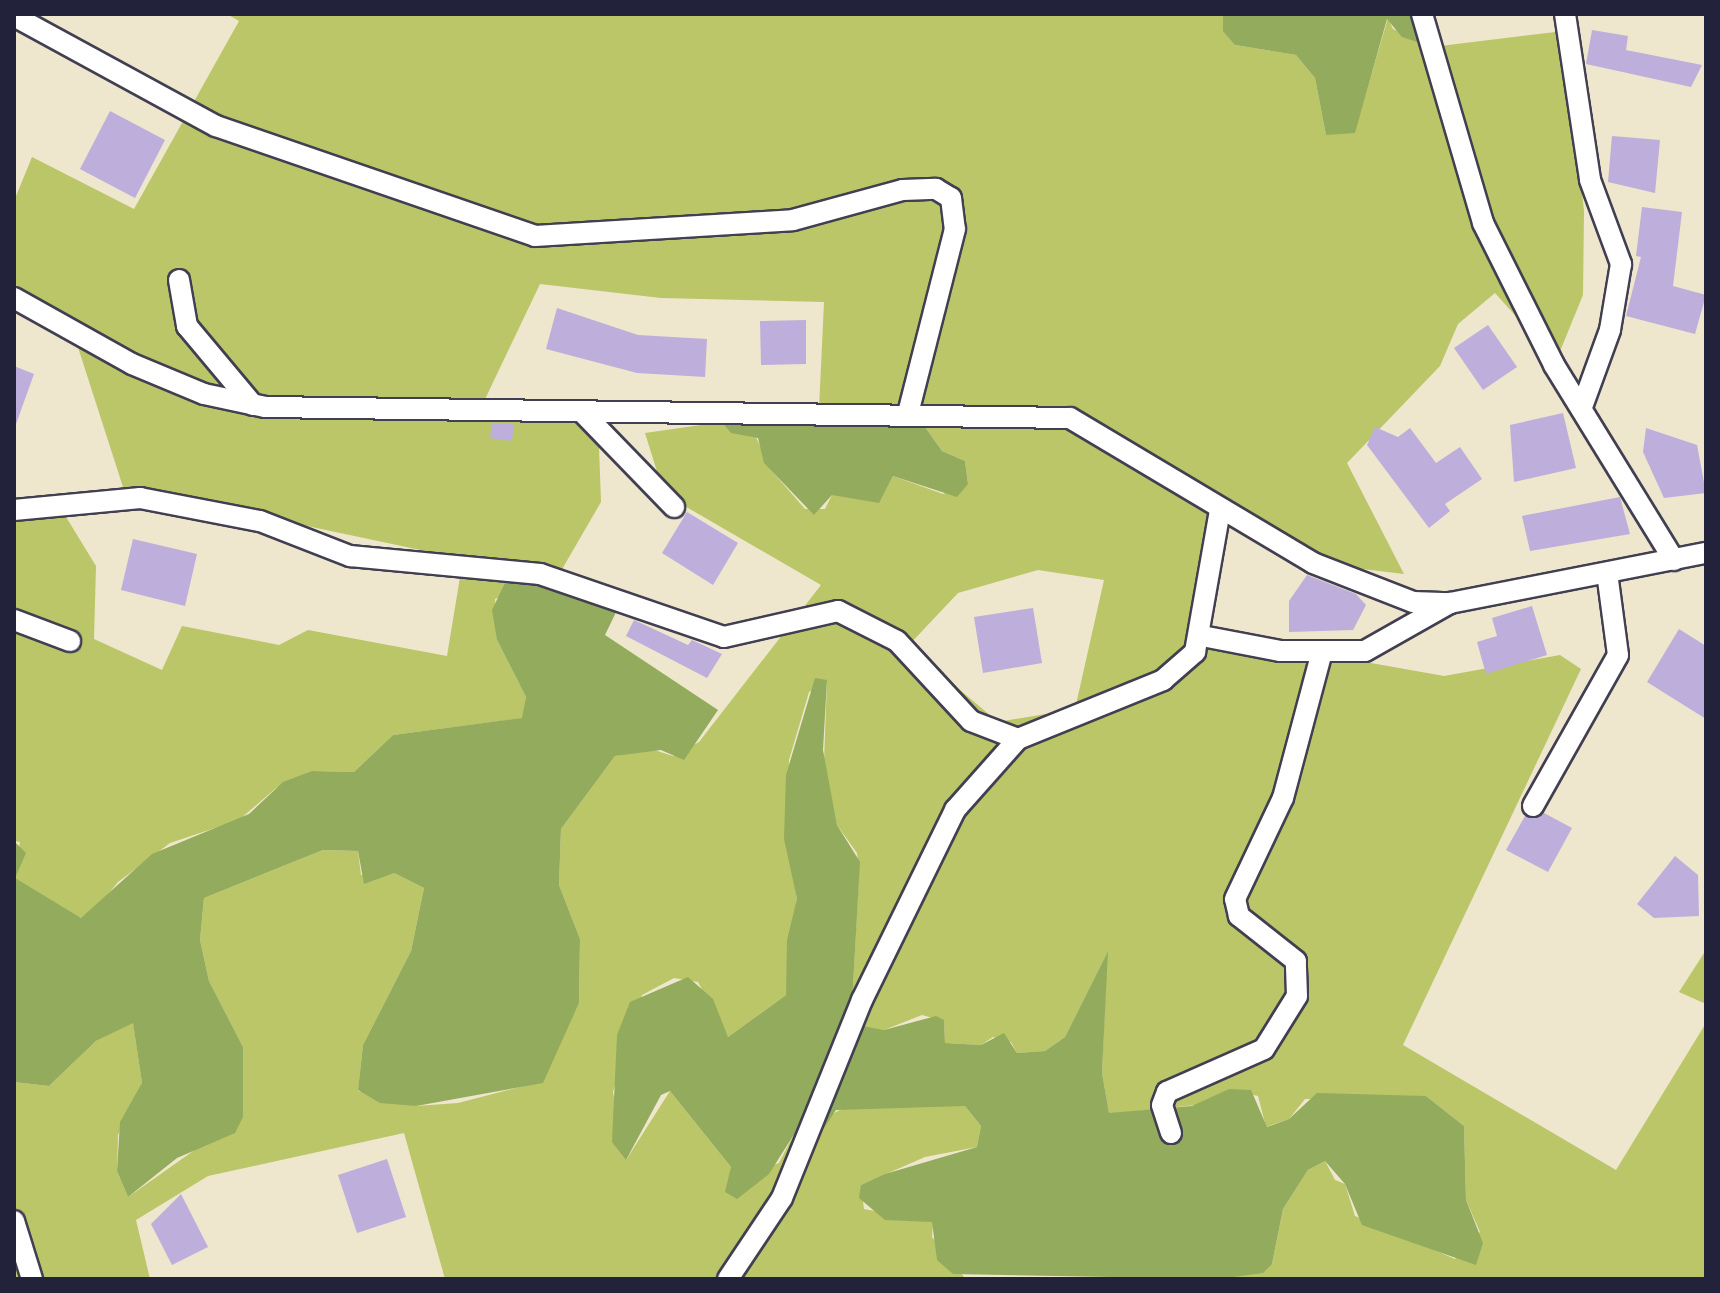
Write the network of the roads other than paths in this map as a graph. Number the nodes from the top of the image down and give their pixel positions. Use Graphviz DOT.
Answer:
graph roads {
  1 [pos="1422,14"];
  2 [pos="1565,14"];
  3 [pos="14,16"];
  4 [pos="179,280"];
  5 [pos="14,298"];
  6 [pos="253,405"];
  7 [pos="1582,407"];
  8 [pos="583,413"];
  9 [pos="908,414"];
  10 [pos="674,507"];
  11 [pos="14,510"];
  12 [pos="1220,510"];
  13 [pos="1706,553"];
  14 [pos="1674,560"];
  15 [pos="1607,573"];
  16 [pos="1450,603"];
  17 [pos="14,620"];
  18 [pos="1202,636"];
  19 [pos="70,641"];
  20 [pos="1321,655"];
  21 [pos="1018,739"];
  22 [pos="1533,806"];
  23 [pos="1171,1133"];
  24 [pos="14,1221"];
  25 [pos="32,1279"];
  26 [pos="728,1279"];
  1 -- 7 [label="street"];
  2 -- 7 [label="street"];
  3 -- 9 [label="street"];
  4 -- 6 [label="street"];
  5 -- 6 [label="street"];
  6 -- 8 [label="street"];
  7 -- 14 [label="street"];
  8 -- 9 [label="street"];
  8 -- 10 [label="street"];
  9 -- 12 [label="street"];
  11 -- 21 [label="street"];
  12 -- 16 [label="street"];
  12 -- 18 [label="street"];
  13 -- 14 [label="street"];
  14 -- 15 [label="street"];
  15 -- 16 [label="street"];
  15 -- 22 [label="street"];
  16 -- 20 [label="street"];
  17 -- 19 [label="street"];
  18 -- 20 [label="street"];
  18 -- 21 [label="street"];
  20 -- 23 [label="street"];
  21 -- 26 [label="street"];
  24 -- 25 [label="street"];
}
